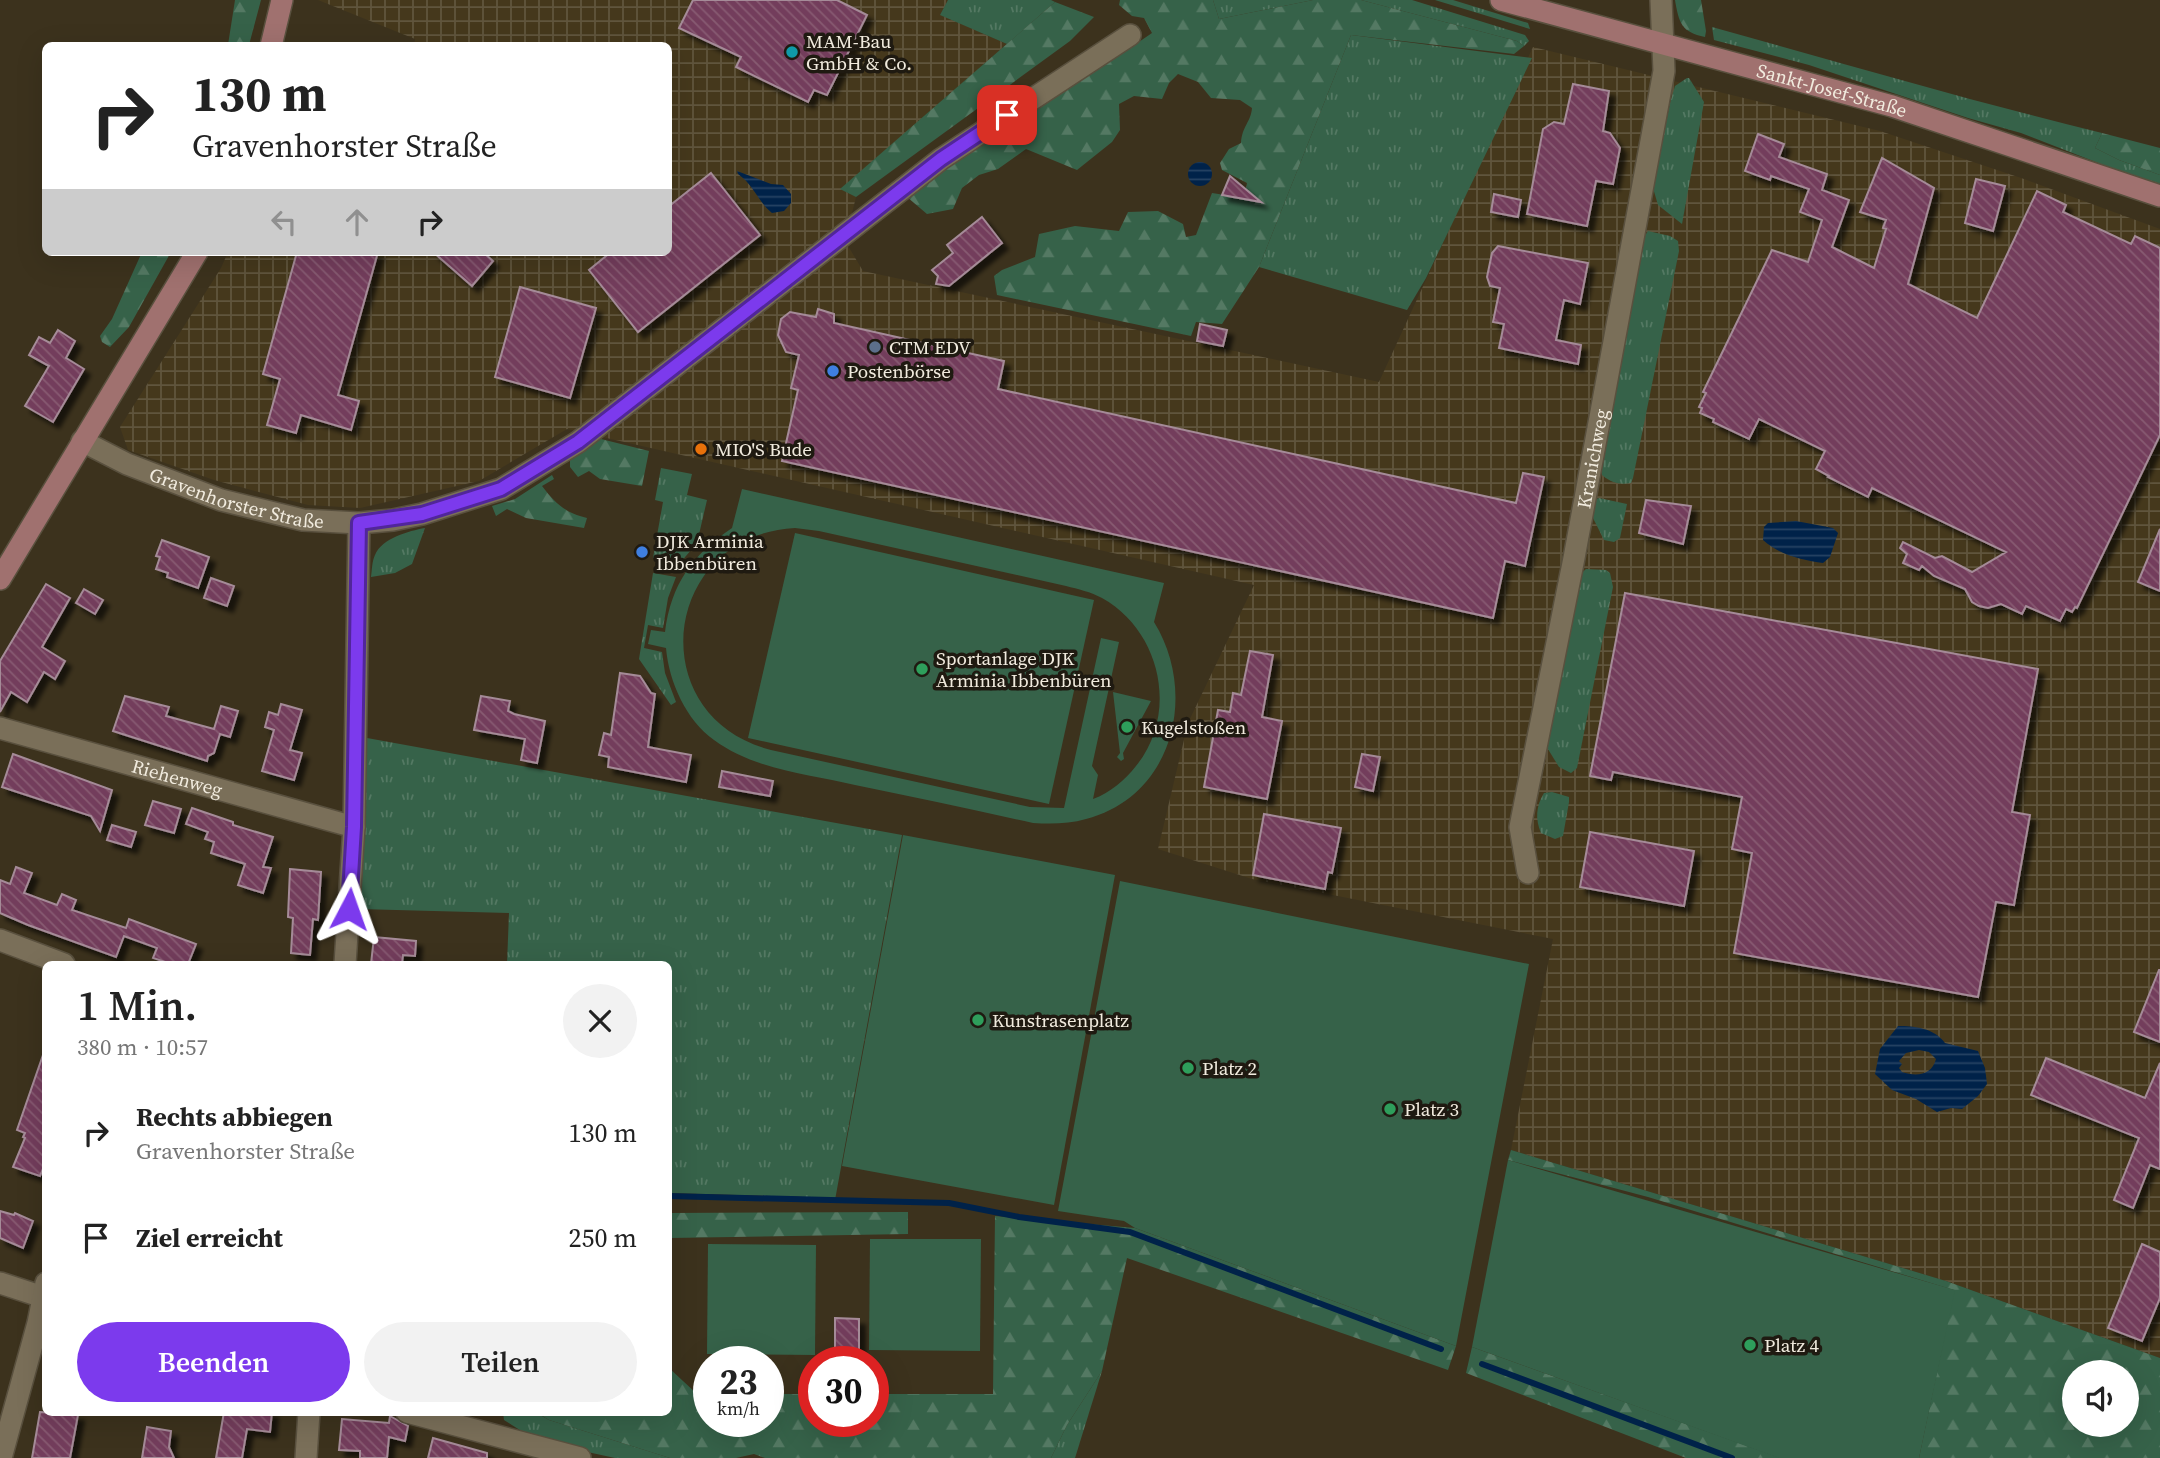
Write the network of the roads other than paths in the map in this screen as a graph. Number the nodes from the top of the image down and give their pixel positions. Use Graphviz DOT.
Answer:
graph roads {
  1 [pos="282,0"];
  2 [pos="1501,0"];
  3 [pos="1661,0"];
  4 [pos="1130,36"];
  5 [pos="272,42"];
  6 [pos="1664,45"];
  7 [pos="2160,196"];
  8 [pos="195,256"];
  9 [pos="82,441"];
  10 [pos="359,523"];
  11 [pos="0,579"];
  12 [pos="0,728"];
  13 [pos="354,827"];
  14 [pos="1528,873"];
  15 [pos="0,940"];
  16 [pos="56,961"];
  17 [pos="345,961"];
  18 [pos="0,1283"];
  19 [pos="42,1293"];
  20 [pos="42,1303"];
  21 [pos="309,1416"];
  22 [pos="422,1416"];
  23 [pos="1,1458"];
  24 [pos="306,1458"];
  25 [pos="580,1458"];
  1 -- 5 [label="street"];
  2 -- 6 [label="street, Sankt-Josef-Straße"];
  3 -- 6 [label="street, Kranichweg"];
  4 -- 10 [label="street, Gravenhorster Straße"];
  6 -- 7 [label="street, Sankt-Josef-Straße"];
  6 -- 14 [label="street, Kranichweg"];
  8 -- 9 [label="street"];
  9 -- 10 [label="street, Gravenhorster Straße"];
  9 -- 11 [label="street"];
  10 -- 13 [label="street"];
  12 -- 13 [label="street, Riehenweg"];
  13 -- 17 [label="street"];
  15 -- 16 [label="street"];
  18 -- 19 [label="street"];
  20 -- 23 [label="street"];
  21 -- 24 [label="street"];
  22 -- 25 [label="street"];
}
